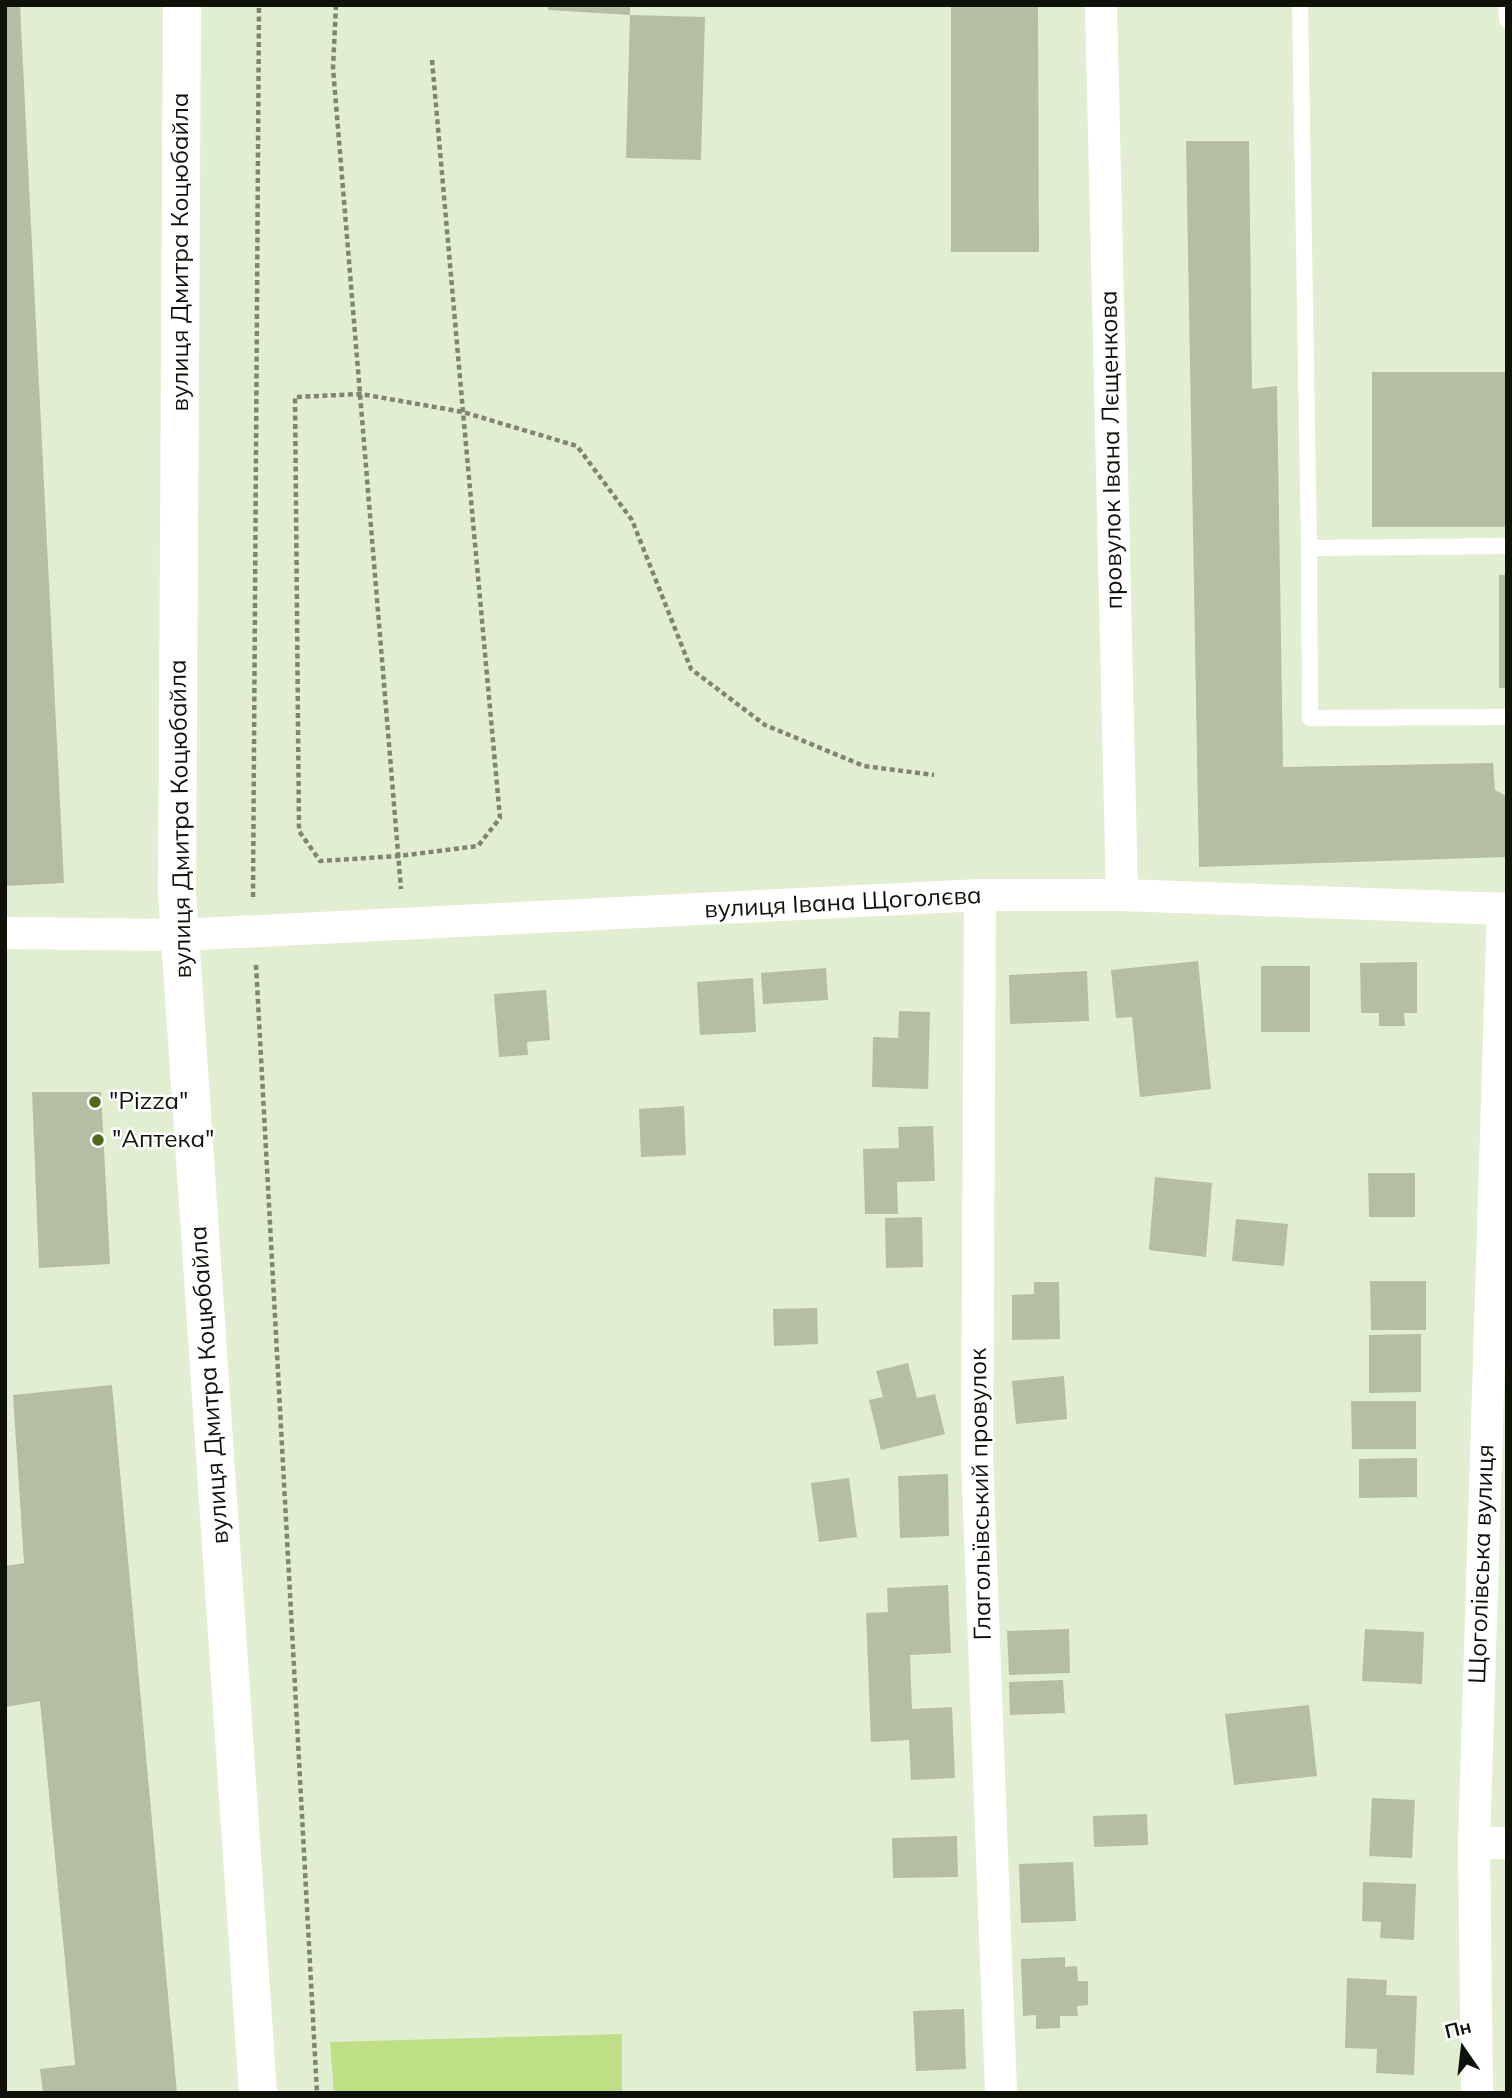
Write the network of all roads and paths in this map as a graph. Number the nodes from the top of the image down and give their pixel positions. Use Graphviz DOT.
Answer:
graph roads {
  1 [pos="182,5"];
  2 [pos="259,5"];
  3 [pos="336,5"];
  4 [pos="1101,5"];
  5 [pos="1300,5"];
  6 [pos="1506,5"];
  7 [pos="1507,20"];
  8 [pos="432,61"];
  9 [pos="360,394"];
  10 [pos="463,412"];
  11 [pos="1507,546"];
  12 [pos="1309,548"];
  13 [pos="1507,717"];
  14 [pos="934,775"];
  15 [pos="399,856"];
  16 [pos="981,895"];
  17 [pos="1122,895"];
  18 [pos="1505,909"];
  19 [pos="404,924"];
  20 [pos="255,931"];
  21 [pos="5,933"];
  22 [pos="179,935"];
  23 [pos="1474,1843"];
  24 [pos="1507,1843"];
  25 [pos="258,2093"];
  26 [pos="317,2093"];
  27 [pos="1002,2093"];
  28 [pos="1476,2093"];
  1 -- 22 [label="main road, вулиця Дмитра Коцюбайла"];
  2 -- 20 [label="path"];
  3 -- 9 [label="path"];
  4 -- 17 [label="street, провулок Івана Лєщенкова"];
  5 -- 12 [label="lane"];
  6 -- 7 [label="lane"];
  8 -- 10 [label="path"];
  9 -- 10 [label="path"];
  9 -- 15 [label="path"];
  9 -- 15 [label="path"];
  10 -- 14 [label="path"];
  10 -- 15 [label="path"];
  11 -- 12 [label="lane"];
  12 -- 13 [label="lane"];
  15 -- 19 [label="path"];
  16 -- 17 [label="street, вулиця Івана Щоголєва"];
  16 -- 19 [label="street, вулиця Івана Щоголєва"];
  16 -- 27 [label="street, Глагольївський провулок"];
  17 -- 18 [label="street, вулиця Івана Щоголєва"];
  18 -- 23 [label="street, Щоголівська вулиця"];
  19 -- 20 [label="street, вулиця Івана Щоголєва"];
  20 -- 22 [label="street, вулиця Івана Щоголєва"];
  20 -- 26 [label="path"];
  21 -- 22 [label="street, вулиця Івана Щоголєва"];
  22 -- 25 [label="main road, вулиця Дмитра Коцюбайла"];
  23 -- 24 [label="street"];
  23 -- 28 [label="street, Щоголівська вулиця"];
}
